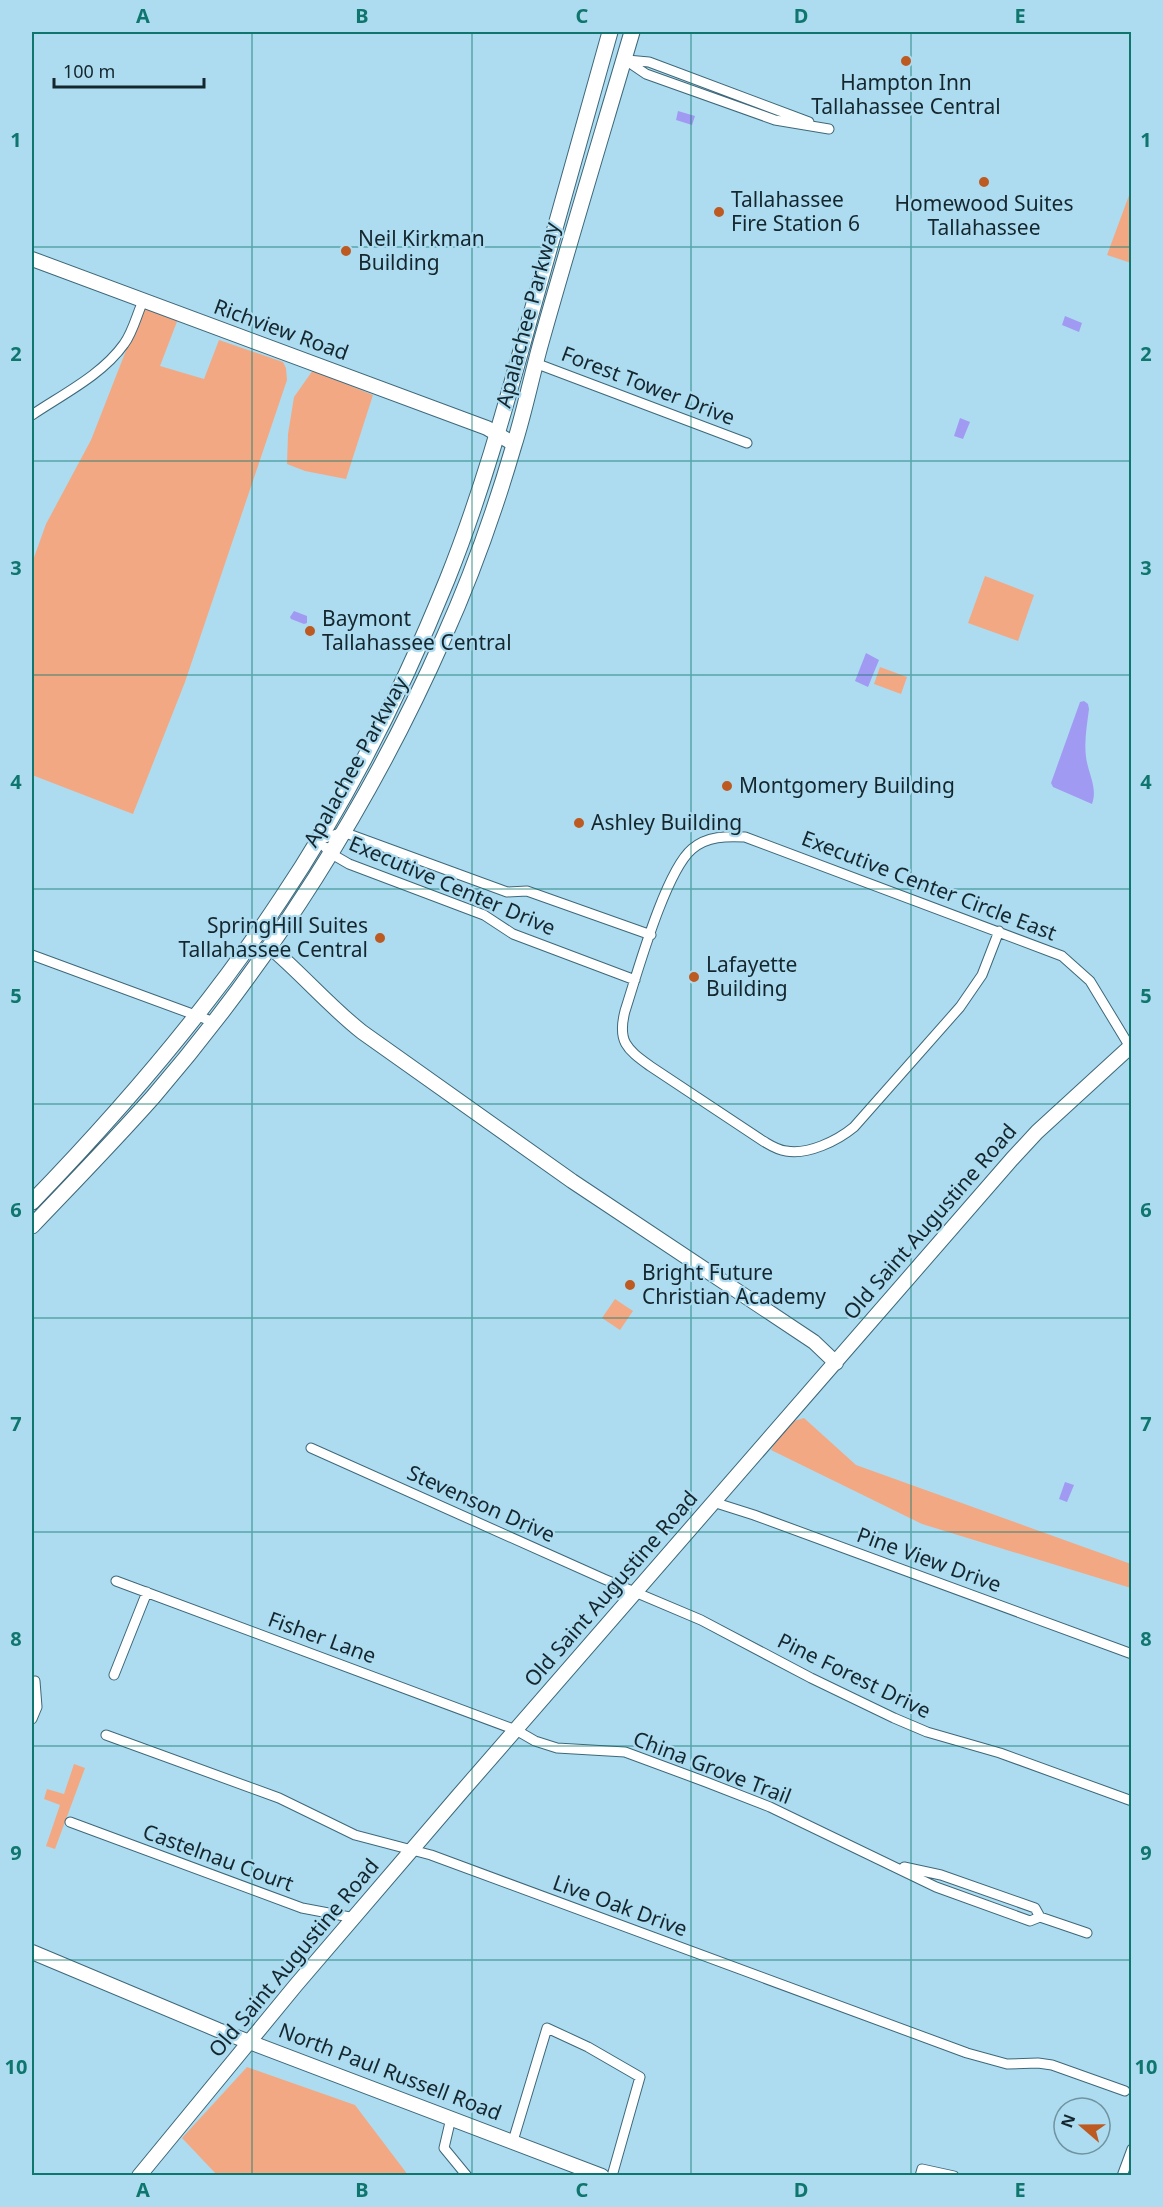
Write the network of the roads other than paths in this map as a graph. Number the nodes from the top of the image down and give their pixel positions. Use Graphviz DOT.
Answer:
graph roads {
  1 [pos="610,32"];
  2 [pos="632,32"];
  3 [pos="604,53"];
  4 [pos="624,59"];
  5 [pos="574,160"];
  6 [pos="580,204"];
  7 [pos="557,220"];
  8 [pos="32,259"];
  9 [pos="143,301"];
  10 [pos="535,363"];
  11 [pos="32,415"];
  12 [pos="498,434"];
  13 [pos="747,443"];
  14 [pos="514,444"];
  15 [pos="428,627"];
  16 [pos="431,667"];
  17 [pos="343,832"];
  18 [pos="319,840"];
  19 [pos="330,854"];
  20 [pos="999,931"];
  21 [pos="651,935"];
  22 [pos="270,947"];
  23 [pos="32,955"];
  24 [pos="635,980"];
  25 [pos="196,1016"];
  26 [pos="214,1022"];
  27 [pos="1131,1046"];
  28 [pos="32,1202"];
  29 [pos="32,1226"];
  30 [pos="836,1363"];
  31 [pos="311,1448"];
  32 [pos="713,1502"];
  33 [pos="116,1581"];
  34 [pos="147,1592"];
  35 [pos="636,1592"];
  36 [pos="1131,1654"];
  37 [pos="114,1675"];
  38 [pos="35,1681"];
  39 [pos="32,1719"];
  40 [pos="516,1730"];
  41 [pos="106,1735"];
  42 [pos="1131,1801"];
  43 [pos="70,1822"];
  44 [pos="412,1850"];
  45 [pos="890,1864"];
  46 [pos="1040,1917"];
  47 [pos="355,1918"];
  48 [pos="1087,1933"];
  49 [pos="32,1952"];
  50 [pos="250,2042"];
  51 [pos="1125,2091"];
  52 [pos="451,2118"];
  53 [pos="513,2141"];
  54 [pos="1131,2149"];
  55 [pos="139,2175"];
  56 [pos="467,2175"];
  57 [pos="602,2175"];
  58 [pos="612,2175"];
  59 [pos="920,2175"];
  60 [pos="954,2175"];
  61 [pos="1122,2175"];
  1 -- 3 [label="main road, Apalachee Parkway"];
  2 -- 4 [label="main road, Apalachee Parkway"];
  3 -- 4 [label="main road"];
  3 -- 5 [label="main road, Apalachee Parkway"];
  4 -- 4 [label="street"];
  4 -- 6 [label="main road, Apalachee Parkway"];
  5 -- 6 [label="main road"];
  5 -- 7 [label="main road, Apalachee Parkway"];
  6 -- 7 [label="main road"];
  6 -- 10 [label="main road, Apalachee Parkway"];
  7 -- 12 [label="main road, Apalachee Parkway"];
  8 -- 9 [label="street, Richview Road"];
  9 -- 11 [label="street"];
  9 -- 12 [label="street, Richview Road"];
  10 -- 13 [label="street, Forest Tower Drive"];
  10 -- 14 [label="main road, Apalachee Parkway"];
  12 -- 14 [label="street, Richview Road"];
  12 -- 15 [label="main road, Apalachee Parkway"];
  14 -- 16 [label="main road, Apalachee Parkway"];
  15 -- 16 [label="main road"];
  15 -- 18 [label="main road, Apalachee Parkway"];
  16 -- 17 [label="main road, Apalachee Parkway"];
  17 -- 18 [label="street, Executive Center Drive"];
  17 -- 19 [label="main road, Apalachee Parkway"];
  17 -- 21 [label="street, Executive Center Drive"];
  18 -- 19 [label="street, Executive Center Drive"];
  18 -- 25 [label="main road, Apalachee Parkway"];
  19 -- 22 [label="main road, Apalachee Parkway"];
  19 -- 24 [label="street, Executive Center Drive"];
  20 -- 21 [label="street, Executive Center Circle East"];
  20 -- 24 [label="street"];
  20 -- 27 [label="street, Executive Center Circle East"];
  21 -- 24 [label="street"];
  22 -- 26 [label="main road, Apalachee Parkway"];
  22 -- 30 [label="street"];
  23 -- 25 [label="street"];
  25 -- 26 [label="street"];
  25 -- 28 [label="main road, Apalachee Parkway"];
  26 -- 29 [label="main road, Apalachee Parkway"];
  27 -- 30 [label="street, Old Saint Augustine Road"];
  30 -- 32 [label="street, Old Saint Augustine Road"];
  31 -- 35 [label="street, Stevenson Drive"];
  32 -- 35 [label="street, Old Saint Augustine Road"];
  32 -- 36 [label="street, Pine View Drive"];
  33 -- 34 [label="street, Fisher Lane"];
  34 -- 37 [label="street"];
  34 -- 40 [label="street, Fisher Lane"];
  35 -- 40 [label="street, Old Saint Augustine Road"];
  35 -- 42 [label="street, Pine Forest Drive"];
  38 -- 39 [label="street"];
  40 -- 44 [label="street, Old Saint Augustine Road"];
  40 -- 45 [label="street, China Grove Trail"];
  41 -- 44 [label="street, Live Oak Drive"];
  43 -- 47 [label="street, Castelnau Court"];
  44 -- 47 [label="street, Old Saint Augustine Road"];
  44 -- 51 [label="street, Live Oak Drive"];
  45 -- 46 [label="street, China Grove Trail"];
  45 -- 46 [label="street, China Grove Trail"];
  46 -- 48 [label="street, China Grove Trail"];
  47 -- 50 [label="street, Old Saint Augustine Road"];
  49 -- 50 [label="street, North Paul Russell Road"];
  50 -- 52 [label="street, North Paul Russell Road"];
  50 -- 55 [label="street, Old Saint Augustine Road"];
  52 -- 53 [label="street, North Paul Russell Road"];
  52 -- 56 [label="street"];
  53 -- 57 [label="street, North Paul Russell Road"];
  53 -- 58 [label="street"];
  54 -- 61 [label="street"];
  59 -- 60 [label="street"];
}
